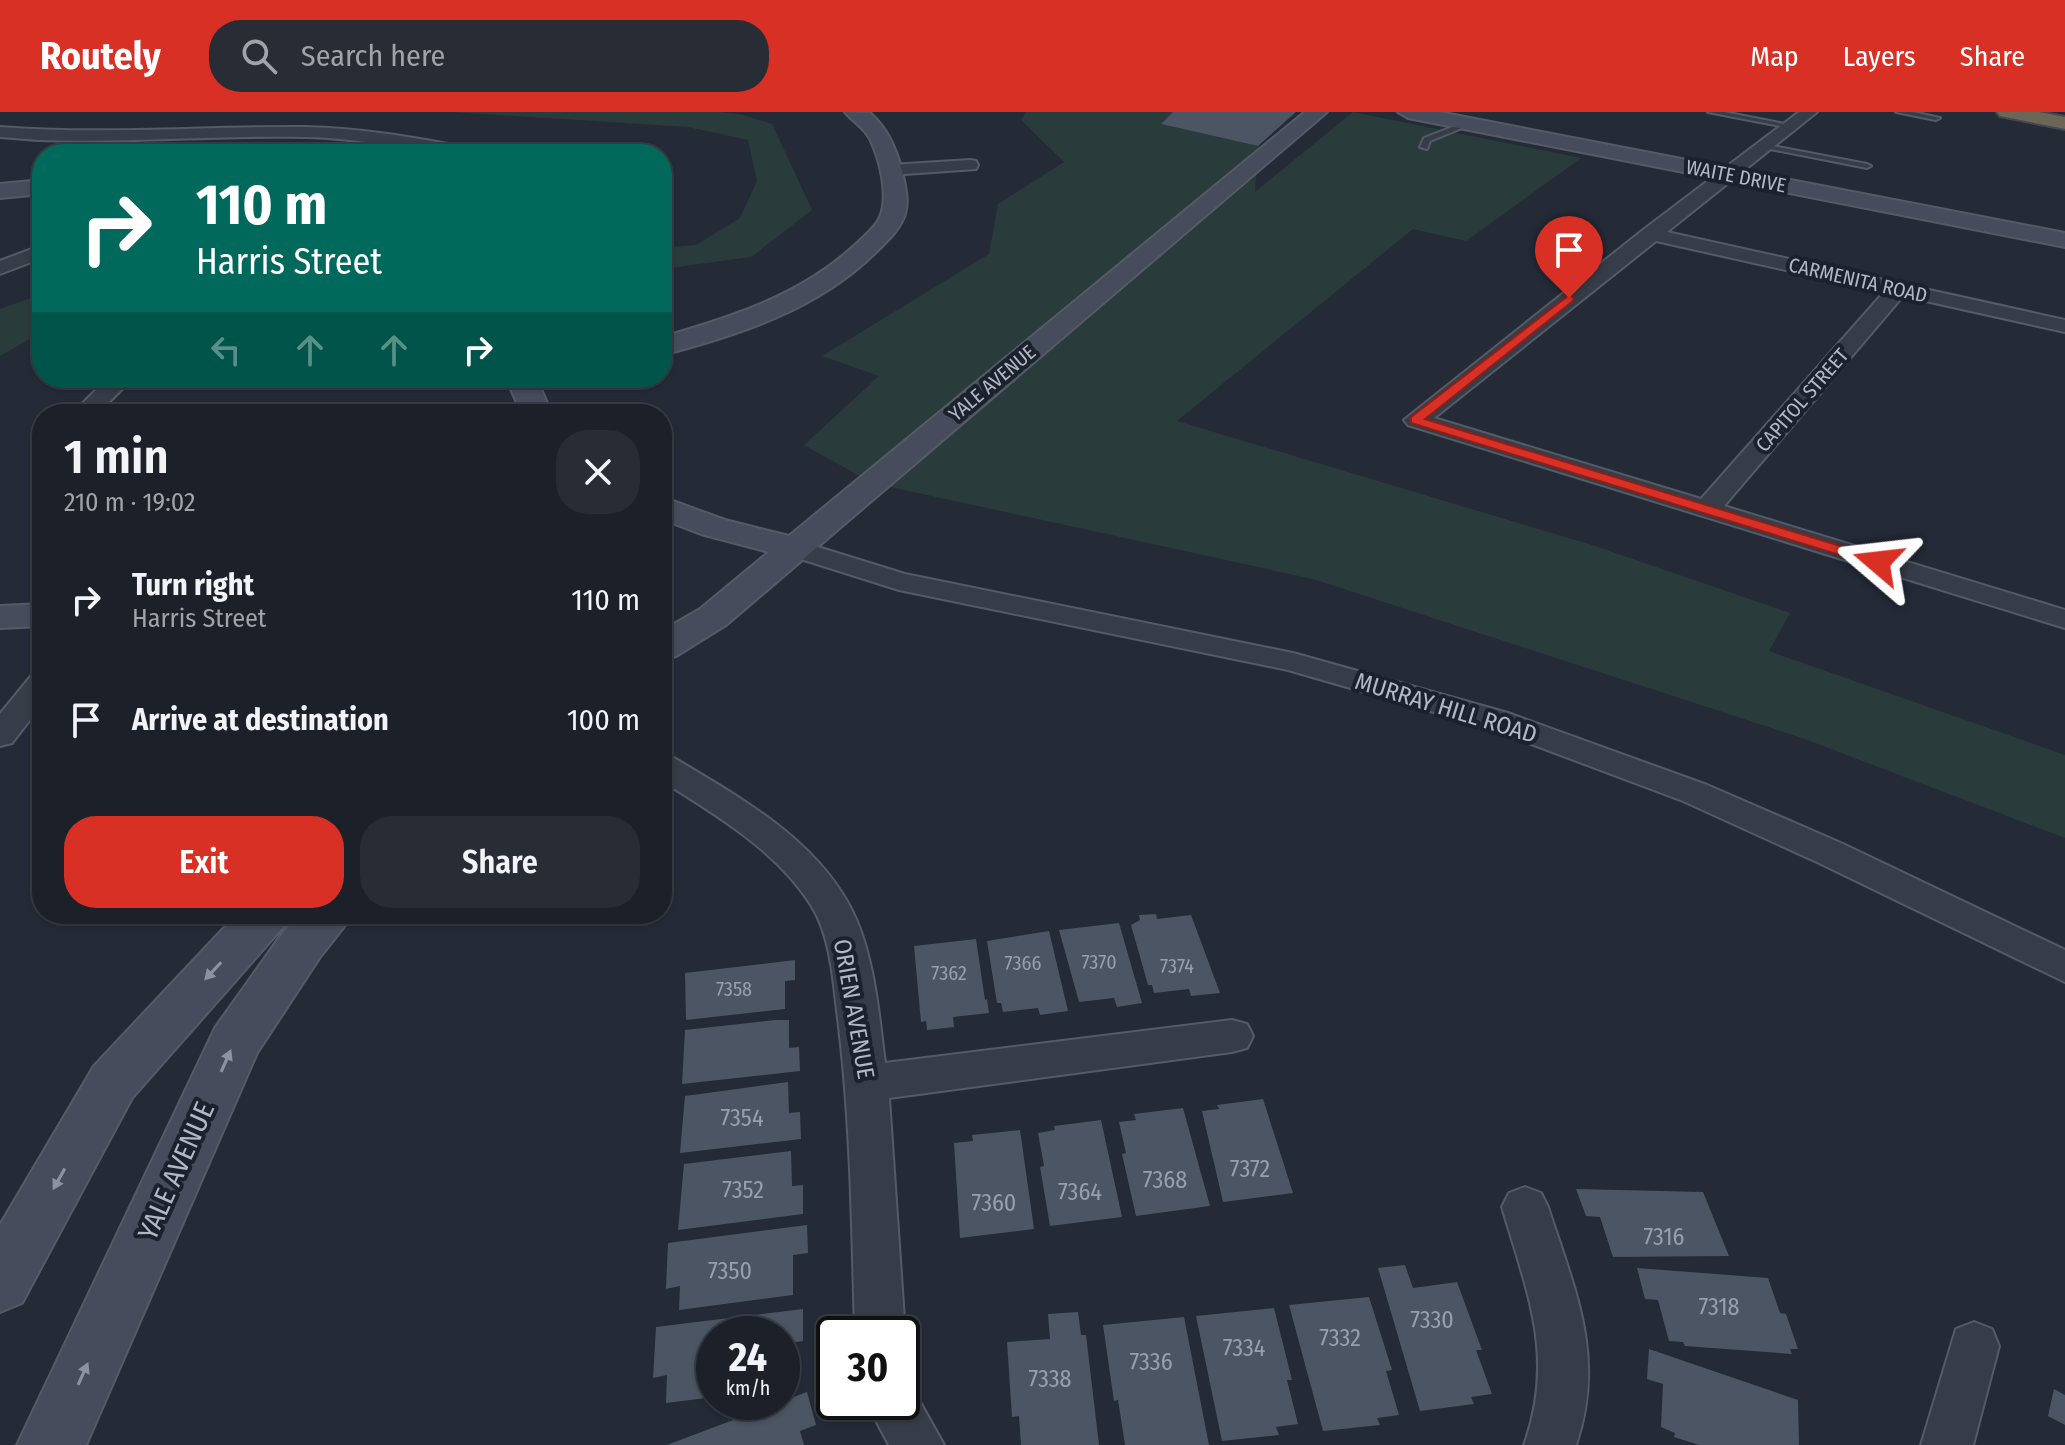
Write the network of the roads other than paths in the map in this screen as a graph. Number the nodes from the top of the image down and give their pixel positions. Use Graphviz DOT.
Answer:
graph roads {
  1 [pos="855,112"];
  2 [pos="1317,112"];
  3 [pos="1408,112"];
  4 [pos="1712,112"];
  5 [pos="1809,112"];
  6 [pos="1900,112"];
  7 [pos="2007,112"];
  8 [pos="2018,112"];
  9 [pos="1936,118"];
  10 [pos="2065,121"];
  11 [pos="1468,124"];
  12 [pos="1791,126"];
  13 [pos="0,132"];
  14 [pos="408,141"];
  15 [pos="402,144"];
  16 [pos="423,144"];
  17 [pos="1765,146"];
  18 [pos="1424,147"];
  19 [pos="970,165"];
  20 [pos="1867,166"];
  21 [pos="891,170"];
  22 [pos="1730,175"];
  23 [pos="32,188"];
  24 [pos="0,191"];
  25 [pos="1650,234"];
  26 [pos="2065,240"];
  27 [pos="32,255"];
  28 [pos="0,268"];
  29 [pos="1898,289"];
  30 [pos="2065,326"];
  31 [pos="672,343"];
  32 [pos="111,388"];
  33 [pos="95,404"];
  34 [pos="1706,510"];
  35 [pos="672,511"];
  36 [pos="795,548"];
  37 [pos="32,615"];
  38 [pos="0,617"];
  39 [pos="2065,619"];
  40 [pos="672,642"];
  41 [pos="32,696"];
  42 [pos="0,736"];
  43 [pos="672,772"];
  44 [pos="257,924"];
  45 [pos="321,924"];
  46 [pos="2065,967"];
  47 [pos="1232,1036"];
  48 [pos="868,1083"];
  49 [pos="1525,1207"];
  50 [pos="0,1283"];
  51 [pos="879,1316"];
  52 [pos="1974,1346"];
  53 [pos="903,1420"];
  54 [pos="1561,1441"];
  55 [pos="51,1445"];
  56 [pos="918,1445"];
  57 [pos="1947,1445"];
  1 -- 21 [label="main road"];
  2 -- 36 [label="main road, YALE AVENUE"];
  3 -- 11 [label="main road, WAITE DRIVE"];
  4 -- 12 [label="lane"];
  5 -- 12 [label="street"];
  6 -- 9 [label="lane"];
  7 -- 10 [label="highway"];
  8 -- 10 [label="highway"];
  11 -- 18 [label="lane"];
  11 -- 22 [label="main road, WAITE DRIVE"];
  12 -- 17 [label="street"];
  13 -- 14 [label="street"];
  14 -- 15 [label="street"];
  14 -- 16 [label="street"];
  17 -- 20 [label="lane"];
  17 -- 22 [label="street"];
  19 -- 21 [label="street"];
  21 -- 31 [label="main road"];
  22 -- 25 [label="street"];
  22 -- 26 [label="main road, WAITE DRIVE"];
  23 -- 24 [label="main road"];
  25 -- 29 [label="street, CARMENITA ROAD"];
  25 -- 34 [label="street"];
  27 -- 28 [label="street"];
  29 -- 30 [label="street, CARMENITA ROAD"];
  29 -- 34 [label="street, CAPITOL STREET"];
  32 -- 33 [label="street"];
  34 -- 39 [label="street"];
  35 -- 36 [label="main road"];
  36 -- 40 [label="main road, YALE AVENUE"];
  36 -- 46 [label="street, MURRAY HILL ROAD"];
  37 -- 38 [label="main road"];
  41 -- 42 [label="street"];
  43 -- 48 [label="street, ORIEN AVENUE"];
  44 -- 50 [label="main road, one-way"];
  55 -- 45 [label="main road, YALE AVENUE, one-way"];
  47 -- 48 [label="street"];
  48 -- 51 [label="street, ORIEN AVENUE"];
  49 -- 54 [label="street"];
  52 -- 57 [label="street"];
  53 -- 56 [label="street"];
}
